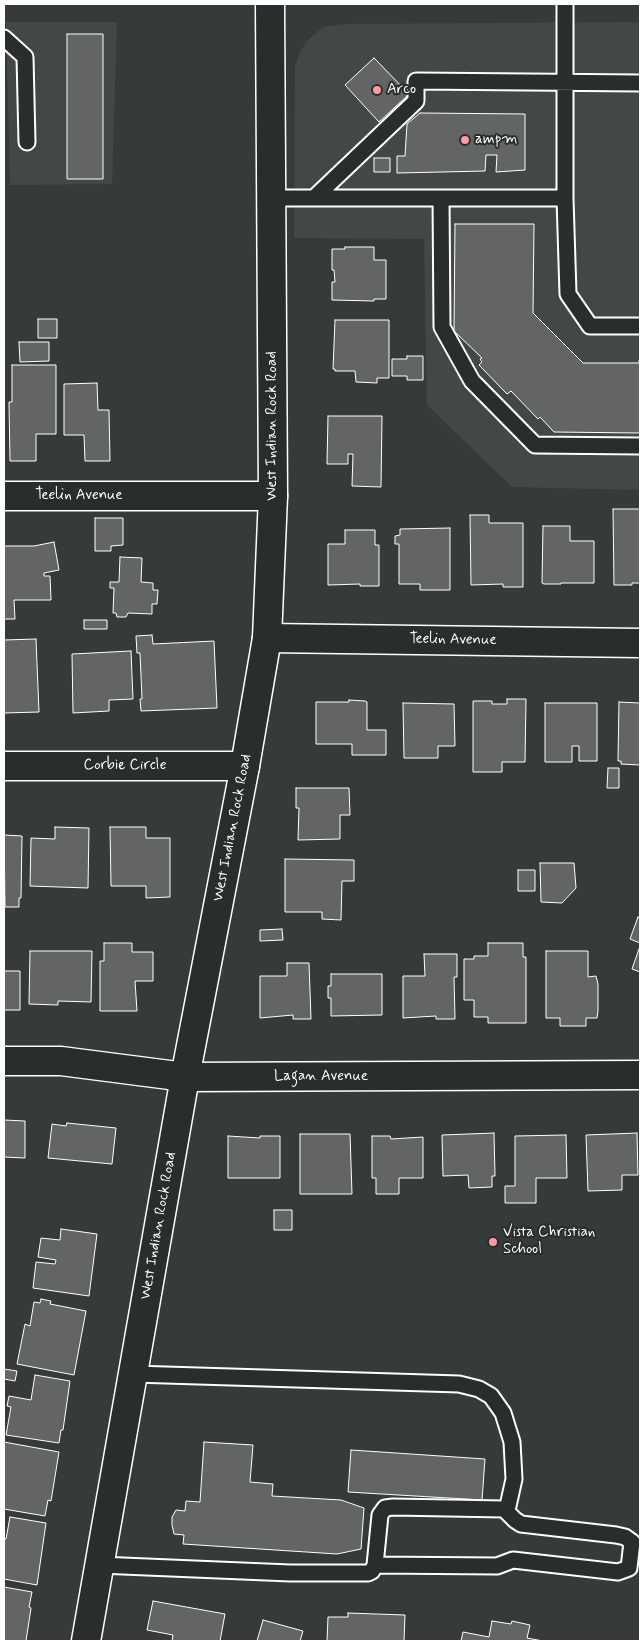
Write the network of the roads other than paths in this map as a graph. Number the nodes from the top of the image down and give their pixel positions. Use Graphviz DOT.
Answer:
graph roads {
  1 [pos="270,4"];
  2 [pos="565,4"];
  3 [pos="4,38"];
  4 [pos="565,82"];
  5 [pos="640,83"];
  6 [pos="27,142"];
  7 [pos="271,198"];
  8 [pos="314,198"];
  9 [pos="441,198"];
  10 [pos="565,198"];
  11 [pos="640,326"];
  12 [pos="640,446"];
  13 [pos="4,496"];
  14 [pos="274,496"];
  15 [pos="266,638"];
  16 [pos="640,642"];
  17 [pos="4,766"];
  18 [pos="245,766"];
  19 [pos="4,1061"];
  20 [pos="640,1075"];
  21 [pos="186,1077"];
  22 [pos="133,1374"];
  23 [pos="504,1509"];
  24 [pos="376,1563"];
  25 [pos="99,1565"];
  26 [pos="86,1641"];
  1 -- 7 [label="street, West Indian Rock Road"];
  2 -- 4 [label="lane"];
  3 -- 6 [label="lane"];
  4 -- 5 [label="lane"];
  4 -- 8 [label="lane"];
  4 -- 10 [label="lane"];
  7 -- 8 [label="lane"];
  7 -- 14 [label="street, West Indian Rock Road"];
  8 -- 9 [label="lane"];
  9 -- 10 [label="lane"];
  9 -- 12 [label="lane"];
  10 -- 11 [label="lane"];
  13 -- 14 [label="street, Teelin Avenue"];
  14 -- 15 [label="street, West Indian Rock Road"];
  15 -- 16 [label="street, Teelin Avenue"];
  15 -- 18 [label="street, West Indian Rock Road"];
  17 -- 18 [label="street, Corbie Circle"];
  18 -- 21 [label="street, West Indian Rock Road"];
  19 -- 21 [label="street, Lagan Avenue"];
  20 -- 21 [label="street, Lagan Avenue"];
  21 -- 22 [label="street, West Indian Rock Road"];
  22 -- 23 [label="lane"];
  22 -- 25 [label="street, West Indian Rock Road"];
  23 -- 24 [label="lane"];
  23 -- 24 [label="lane"];
  24 -- 25 [label="lane"];
  25 -- 26 [label="street, West Indian Rock Road"];
}
